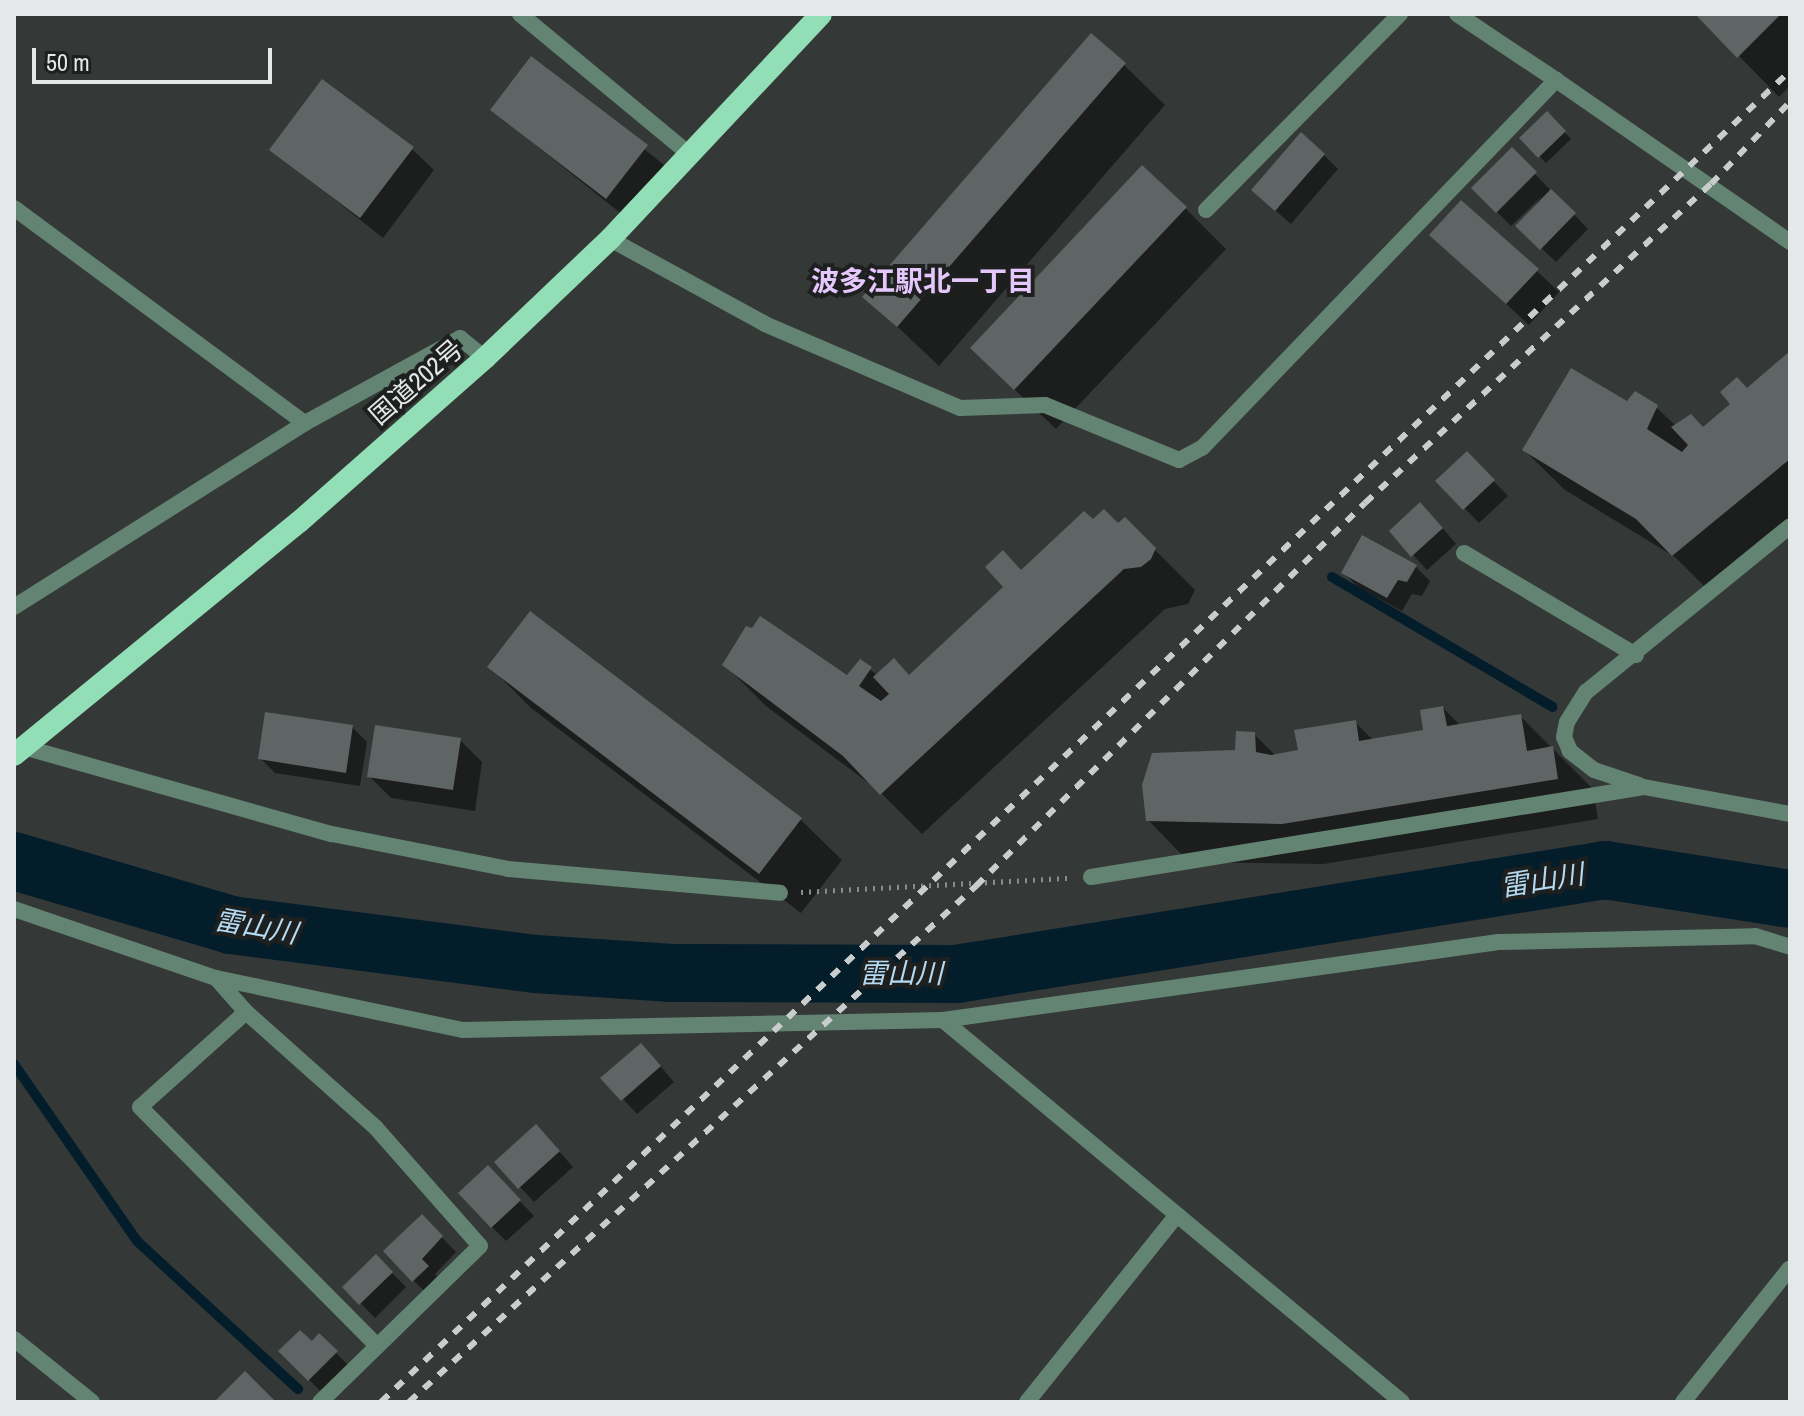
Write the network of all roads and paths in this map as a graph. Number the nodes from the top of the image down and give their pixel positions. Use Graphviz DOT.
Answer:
graph roads {
  1 [pos="520,14"];
  2 [pos="821,14"];
  3 [pos="1400,14"];
  4 [pos="1457,14"];
  5 [pos="540,20"];
  6 [pos="1556,80"];
  7 [pos="689,154"];
  8 [pos="14,208"];
  9 [pos="1206,210"];
  10 [pos="610,239"];
  11 [pos="1790,242"];
  12 [pos="485,358"];
  13 [pos="305,423"];
  14 [pos="1790,526"];
  15 [pos="1464,553"];
  16 [pos="14,607"];
  17 [pos="1636,655"];
  18 [pos="18,749"];
  19 [pos="1644,787"];
  20 [pos="1790,814"];
  21 [pos="1091,877"];
  22 [pos="780,893"];
  23 [pos="14,909"];
  24 [pos="1790,947"];
  25 [pos="216,978"];
  26 [pos="246,1012"];
  27 [pos="943,1020"];
  28 [pos="1177,1215"];
  29 [pos="1790,1268"];
  30 [pos="14,1339"];
  31 [pos="377,1346"];
  32 [pos="92,1402"];
  33 [pos="320,1402"];
  34 [pos="1027,1402"];
  35 [pos="1402,1402"];
  36 [pos="1683,1402"];
  1 -- 5 [label="street"];
  2 -- 7 [label="highway, 国道202号"];
  3 -- 9 [label="street"];
  4 -- 6 [label="street"];
  5 -- 7 [label="street"];
  6 -- 10 [label="street"];
  6 -- 11 [label="street"];
  7 -- 10 [label="highway, 国道202号"];
  8 -- 13 [label="street"];
  10 -- 12 [label="highway, 国道202号"];
  12 -- 13 [label="street"];
  12 -- 18 [label="highway, 国道202号"];
  13 -- 16 [label="street"];
  14 -- 17 [label="street"];
  15 -- 17 [label="street"];
  17 -- 19 [label="street"];
  18 -- 22 [label="street"];
  19 -- 20 [label="street"];
  19 -- 21 [label="street"];
  21 -- 22 [label="path"];
  23 -- 25 [label="street"];
  24 -- 27 [label="street"];
  25 -- 26 [label="street"];
  25 -- 27 [label="street"];
  26 -- 31 [label="street"];
  26 -- 31 [label="street"];
  27 -- 28 [label="street"];
  28 -- 34 [label="street"];
  28 -- 35 [label="street"];
  29 -- 36 [label="street"];
  30 -- 32 [label="street"];
  31 -- 33 [label="street"];
}
